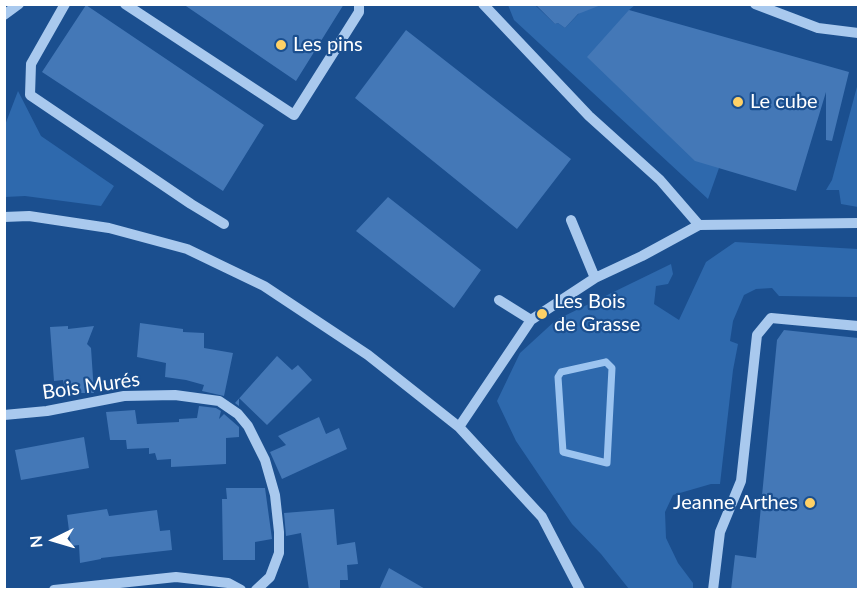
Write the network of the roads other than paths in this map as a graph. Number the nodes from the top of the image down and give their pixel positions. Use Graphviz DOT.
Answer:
graph roads {
  1 [pos="19,4"];
  2 [pos="65,4"];
  3 [pos="126,4"];
  4 [pos="359,4"];
  5 [pos="483,4"];
  6 [pos="756,4"];
  7 [pos="4,15"];
  8 [pos="858,33"];
  9 [pos="4,217"];
  10 [pos="858,219"];
  11 [pos="571,220"];
  12 [pos="224,224"];
  13 [pos="699,225"];
  14 [pos="595,278"];
  15 [pos="499,300"];
  16 [pos="531,320"];
  17 [pos="858,326"];
  18 [pos="4,415"];
  19 [pos="459,427"];
  20 [pos="54,590"];
  21 [pos="242,590"];
  22 [pos="256,590"];
  23 [pos="580,590"];
  24 [pos="713,590"];
  1 -- 7 [label="street"];
  2 -- 12 [label="street"];
  3 -- 4 [label="street"];
  5 -- 13 [label="street"];
  6 -- 8 [label="street"];
  9 -- 19 [label="street"];
  10 -- 13 [label="street"];
  11 -- 14 [label="street"];
  13 -- 14 [label="street"];
  14 -- 16 [label="street"];
  15 -- 16 [label="street"];
  16 -- 19 [label="street"];
  17 -- 24 [label="street"];
  18 -- 22 [label="street, Bois Murés"];
  19 -- 23 [label="street"];
  20 -- 21 [label="street"];
}
